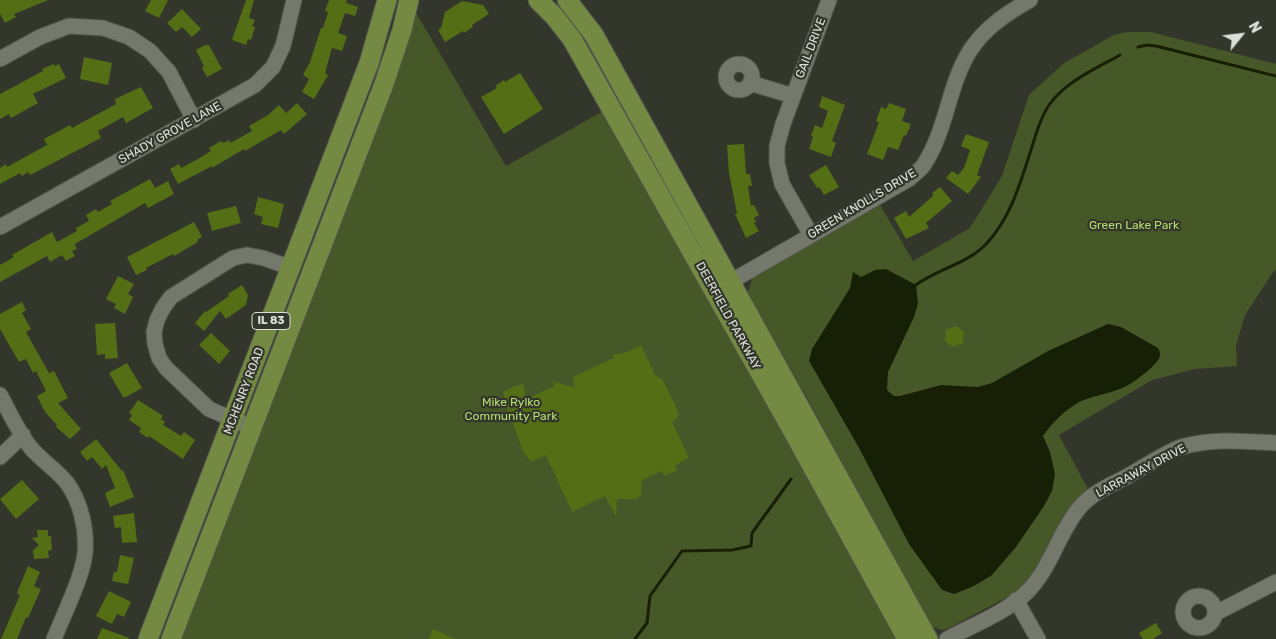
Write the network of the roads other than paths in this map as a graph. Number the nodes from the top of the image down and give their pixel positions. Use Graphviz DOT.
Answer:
graph roads {
  1 [pos="294,0"];
  2 [pos="387,0"];
  3 [pos="409,0"];
  4 [pos="538,0"];
  5 [pos="829,0"];
  6 [pos="1028,0"];
  7 [pos="571,1"];
  8 [pos="554,16"];
  9 [pos="0,59"];
  10 [pos="750,83"];
  11 [pos="793,96"];
  12 [pos="194,120"];
  13 [pos="0,227"];
  14 [pos="811,235"];
  15 [pos="292,268"];
  16 [pos="730,282"];
  17 [pos="0,395"];
  18 [pos="233,420"];
  19 [pos="254,428"];
  20 [pos="22,435"];
  21 [pos="1276,443"];
  22 [pos="0,457"];
  23 [pos="1276,582"];
  24 [pos="1016,600"];
  25 [pos="1216,613"];
  26 [pos="54,639"];
  27 [pos="148,639"];
  28 [pos="172,639"];
  29 [pos="907,639"];
  30 [pos="928,639"];
  31 [pos="947,639"];
  32 [pos="1038,639"];
  1 -- 12 [label="street, SHADY GROVE LANE"];
  2 -- 15 [label="main road, MCHENRY ROAD / IL 83"];
  3 -- 19 [label="main road, MCHENRY ROAD / IL 83"];
  4 -- 8 [label="main road, DEERFIELD PARKWAY"];
  5 -- 11 [label="street, GAIL DRIVE"];
  6 -- 14 [label="street, GREEN KNOLLS DRIVE"];
  7 -- 8 [label="street"];
  7 -- 16 [label="main road, DEERFIELD PARKWAY"];
  8 -- 29 [label="main road, DEERFIELD PARKWAY"];
  9 -- 12 [label="street"];
  10 -- 11 [label="street"];
  11 -- 14 [label="street, GAIL DRIVE"];
  12 -- 13 [label="street, SHADY GROVE LANE"];
  14 -- 16 [label="street, GREEN KNOLLS DRIVE"];
  15 -- 18 [label="main road, MCHENRY ROAD / IL 83"];
  15 -- 18 [label="street"];
  16 -- 30 [label="main road, DEERFIELD PARKWAY"];
  17 -- 20 [label="street"];
  18 -- 19 [label="street"];
  18 -- 27 [label="main road, MCHENRY ROAD / IL 83"];
  19 -- 28 [label="main road, MCHENRY ROAD / IL 83"];
  20 -- 22 [label="street"];
  20 -- 26 [label="street"];
  21 -- 24 [label="street, LARRAWAY DRIVE"];
  23 -- 25 [label="street"];
  24 -- 31 [label="street"];
  24 -- 32 [label="street"];
}
